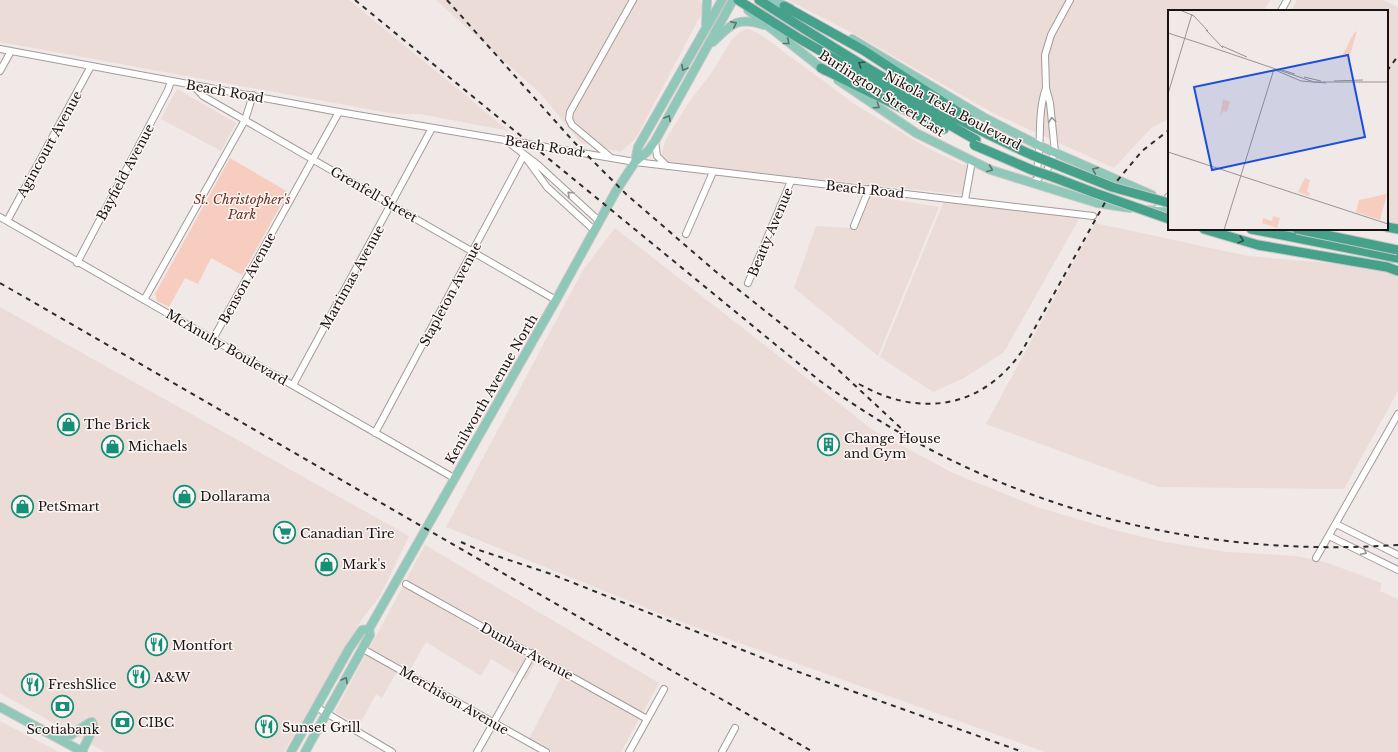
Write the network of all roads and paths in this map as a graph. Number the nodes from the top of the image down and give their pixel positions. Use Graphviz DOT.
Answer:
graph roads {
  1 [pos="633,0"];
  2 [pos="707,0"];
  3 [pos="722,0"];
  4 [pos="735,0"];
  5 [pos="759,0"];
  6 [pos="772,0"];
  7 [pos="1070,0"];
  8 [pos="1287,0"];
  9 [pos="784,6"];
  10 [pos="1282,10"];
  11 [pos="769,27"];
  12 [pos="702,34"];
  13 [pos="707,48"];
  14 [pos="0,49"];
  15 [pos="11,51"];
  16 [pos="91,66"];
  17 [pos="821,68"];
  18 [pos="0,71"];
  19 [pos="171,81"];
  20 [pos="193,85"];
  21 [pos="1046,88"];
  22 [pos="253,95"];
  23 [pos="339,112"];
  24 [pos="244,120"];
  25 [pos="432,128"];
  26 [pos="978,136"];
  27 [pos="505,140"];
  28 [pos="656,141"];
  29 [pos="1040,146"];
  30 [pos="1055,152"];
  31 [pos="524,155"];
  32 [pos="610,157"];
  33 [pos="313,160"];
  34 [pos="972,161"];
  35 [pos="635,162"];
  36 [pos="668,167"];
  37 [pos="713,172"];
  38 [pos="791,181"];
  39 [pos="1033,183"];
  40 [pos="869,189"];
  41 [pos="1094,192"];
  42 [pos="965,200"];
  43 [pos="1168,200"];
  44 [pos="392,204"];
  45 [pos="1156,210"];
  46 [pos="1168,212"];
  47 [pos="1168,212"];
  48 [pos="1093,216"];
  49 [pos="0,217"];
  50 [pos="1168,219"];
  51 [pos="7,221"];
  52 [pos="599,221"];
  53 [pos="854,226"];
  54 [pos="1388,227"];
  55 [pos="1398,229"];
  56 [pos="594,230"];
  57 [pos="1207,230"];
  58 [pos="1256,230"];
  59 [pos="1282,230"];
  60 [pos="1302,230"];
  61 [pos="686,234"];
  62 [pos="1374,246"];
  63 [pos="1398,248"];
  64 [pos="473,251"];
  65 [pos="1398,253"];
  66 [pos="1398,258"];
  67 [pos="77,263"];
  68 [pos="1398,271"];
  69 [pos="748,283"];
  70 [pos="144,300"];
  71 [pos="556,300"];
  72 [pos="213,339"];
  73 [pos="293,385"];
  74 [pos="1398,414"];
  75 [pos="375,432"];
  76 [pos="454,478"];
  77 [pos="1336,524"];
  78 [pos="1329,536"];
  79 [pos="1398,555"];
  80 [pos="1316,558"];
  81 [pos="1398,570"];
  82 [pos="406,584"];
  83 [pos="369,629"];
  84 [pos="363,649"];
  85 [pos="533,653"];
  86 [pos="664,689"];
  87 [pos="0,707"];
  88 [pos="316,707"];
  89 [pos="326,713"];
  90 [pos="647,719"];
  91 [pos="493,723"];
  92 [pos="735,728"];
  93 [pos="51,735"];
  94 [pos="78,751"];
  95 [pos="291,752"];
  96 [pos="306,752"];
  97 [pos="392,752"];
  98 [pos="477,752"];
  99 [pos="546,752"];
  100 [pos="629,752"];
  101 [pos="722,752"];
  1 -- 32 [label="street"];
  2 -- 12 [label="main road"];
  3 -- 12 [label="main road, Kenilworth Avenue North"];
  4 -- 11 [label="main road, Burlington Street East"];
  4 -- 13 [label="main road, Kenilworth Avenue North"];
  4 -- 26 [label="highway, Nikola Tesla Boulevard"];
  26 -- 5 [label="highway, Nikola Tesla Boulevard, one-way"];
  6 -- 9 [label="main road, Burlington Street East"];
  7 -- 21 [label="street"];
  8 -- 10 [label="street"];
  9 -- 26 [label="highway"];
  9 -- 29 [label="main road, Burlington Street East"];
  13 -- 11 [label="main road, one-way"];
  11 -- 17 [label="main road, Burlington Street East, one-way"];
  12 -- 35 [label="main road, Kenilworth Avenue North, one-way"];
  28 -- 13 [label="main road, Kenilworth Avenue North, one-way"];
  14 -- 15 [label="street, Beach Road"];
  15 -- 16 [label="street, Beach Road"];
  15 -- 18 [label="street"];
  16 -- 19 [label="street, Beach Road"];
  16 -- 51 [label="street, Agincourt Avenue"];
  17 -- 26 [label="highway"];
  17 -- 34 [label="main road, Burlington Street East, one-way"];
  19 -- 20 [label="street, Beach Road"];
  19 -- 67 [label="street, Bayfield Avenue"];
  20 -- 22 [label="street, Beach Road"];
  20 -- 24 [label="street, Grenfell Street"];
  21 -- 29 [label="street"];
  30 -- 21 [label="street, one-way"];
  22 -- 23 [label="street, Beach Road"];
  22 -- 24 [label="street"];
  23 -- 25 [label="street, Beach Road"];
  23 -- 33 [label="street, Benson Avenue"];
  24 -- 33 [label="street, Grenfell Street"];
  24 -- 70 [label="street"];
  25 -- 27 [label="street, Beach Road"];
  25 -- 44 [label="street, Martimas Avenue"];
  26 -- 41 [label="highway, bridge"];
  26 -- 43 [label="highway, Nikola Tesla Boulevard, bridge"];
  27 -- 31 [label="street"];
  27 -- 32 [label="street, Beach Road"];
  28 -- 35 [label="main road, Kenilworth Avenue North"];
  28 -- 36 [label="street"];
  29 -- 30 [label="main road, Burlington Street East"];
  29 -- 39 [label="street"];
  30 -- 39 [label="street"];
  43 -- 30 [label="main road, Burlington Street East, one-way"];
  52 -- 31 [label="street, one-way"];
  31 -- 56 [label="street"];
  31 -- 64 [label="street, Stapleton Avenue"];
  32 -- 35 [label="street, Beach Road"];
  33 -- 44 [label="street, Grenfell Street"];
  33 -- 72 [label="street, Benson Avenue"];
  34 -- 39 [label="main road, Burlington Street East, one-way"];
  34 -- 42 [label="street"];
  35 -- 36 [label="street, Beach Road"];
  35 -- 52 [label="main road, Kenilworth Avenue North"];
  36 -- 37 [label="street, Beach Road"];
  37 -- 38 [label="street, Beach Road"];
  37 -- 61 [label="street"];
  38 -- 40 [label="street, Beach Road"];
  38 -- 69 [label="street, Beatty Avenue"];
  39 -- 45 [label="main road, Burlington Street East"];
  40 -- 42 [label="street, Beach Road"];
  40 -- 53 [label="street"];
  41 -- 46 [label="highway, bridge"];
  41 -- 50 [label="highway, bridge"];
  42 -- 48 [label="street, Beach Road"];
  43 -- 45 [label="street"];
  44 -- 64 [label="street, Grenfell Street"];
  44 -- 73 [label="street, Martimas Avenue"];
  45 -- 47 [label="main road, Burlington Street East"];
  49 -- 51 [label="street, McAnulty Boulevard"];
  51 -- 67 [label="street, McAnulty Boulevard"];
  52 -- 56 [label="main road, Kenilworth Avenue North"];
  54 -- 55 [label="highway"];
  56 -- 71 [label="main road, Kenilworth Avenue North"];
  57 -- 68 [label="highway, one-way"];
  58 -- 66 [label="highway"];
  59 -- 62 [label="main road"];
  60 -- 63 [label="highway, bridge"];
  62 -- 63 [label="main road"];
  62 -- 65 [label="main road"];
  64 -- 71 [label="street, Grenfell Street"];
  64 -- 75 [label="street, Stapleton Avenue"];
  67 -- 70 [label="street, McAnulty Boulevard"];
  70 -- 72 [label="street, McAnulty Boulevard"];
  71 -- 76 [label="main road, Kenilworth Avenue North"];
  72 -- 73 [label="street, McAnulty Boulevard"];
  73 -- 75 [label="street, McAnulty Boulevard"];
  74 -- 77 [label="street"];
  75 -- 76 [label="street, McAnulty Boulevard"];
  76 -- 83 [label="main road, Kenilworth Avenue North"];
  77 -- 78 [label="street"];
  77 -- 79 [label="street"];
  78 -- 80 [label="street"];
  78 -- 81 [label="street, one-way"];
  82 -- 85 [label="street, Dunbar Avenue"];
  83 -- 84 [label="main road, Kenilworth Avenue North"];
  83 -- 88 [label="main road, Kenilworth Avenue North"];
  89 -- 84 [label="main road, Kenilworth Avenue North, one-way"];
  84 -- 91 [label="street, Merchison Avenue"];
  85 -- 90 [label="street, Dunbar Avenue"];
  85 -- 91 [label="street"];
  86 -- 90 [label="street"];
  87 -- 93 [label="main road"];
  88 -- 89 [label="street"];
  88 -- 95 [label="main road, Kenilworth Avenue North"];
  89 -- 96 [label="main road, Kenilworth Avenue North"];
  89 -- 97 [label="street"];
  90 -- 100 [label="street"];
  91 -- 98 [label="street"];
  91 -- 99 [label="street, Merchison Avenue"];
  92 -- 101 [label="street"];
  93 -- 94 [label="main road"];
  93 -- 94 [label="main road"];
}
